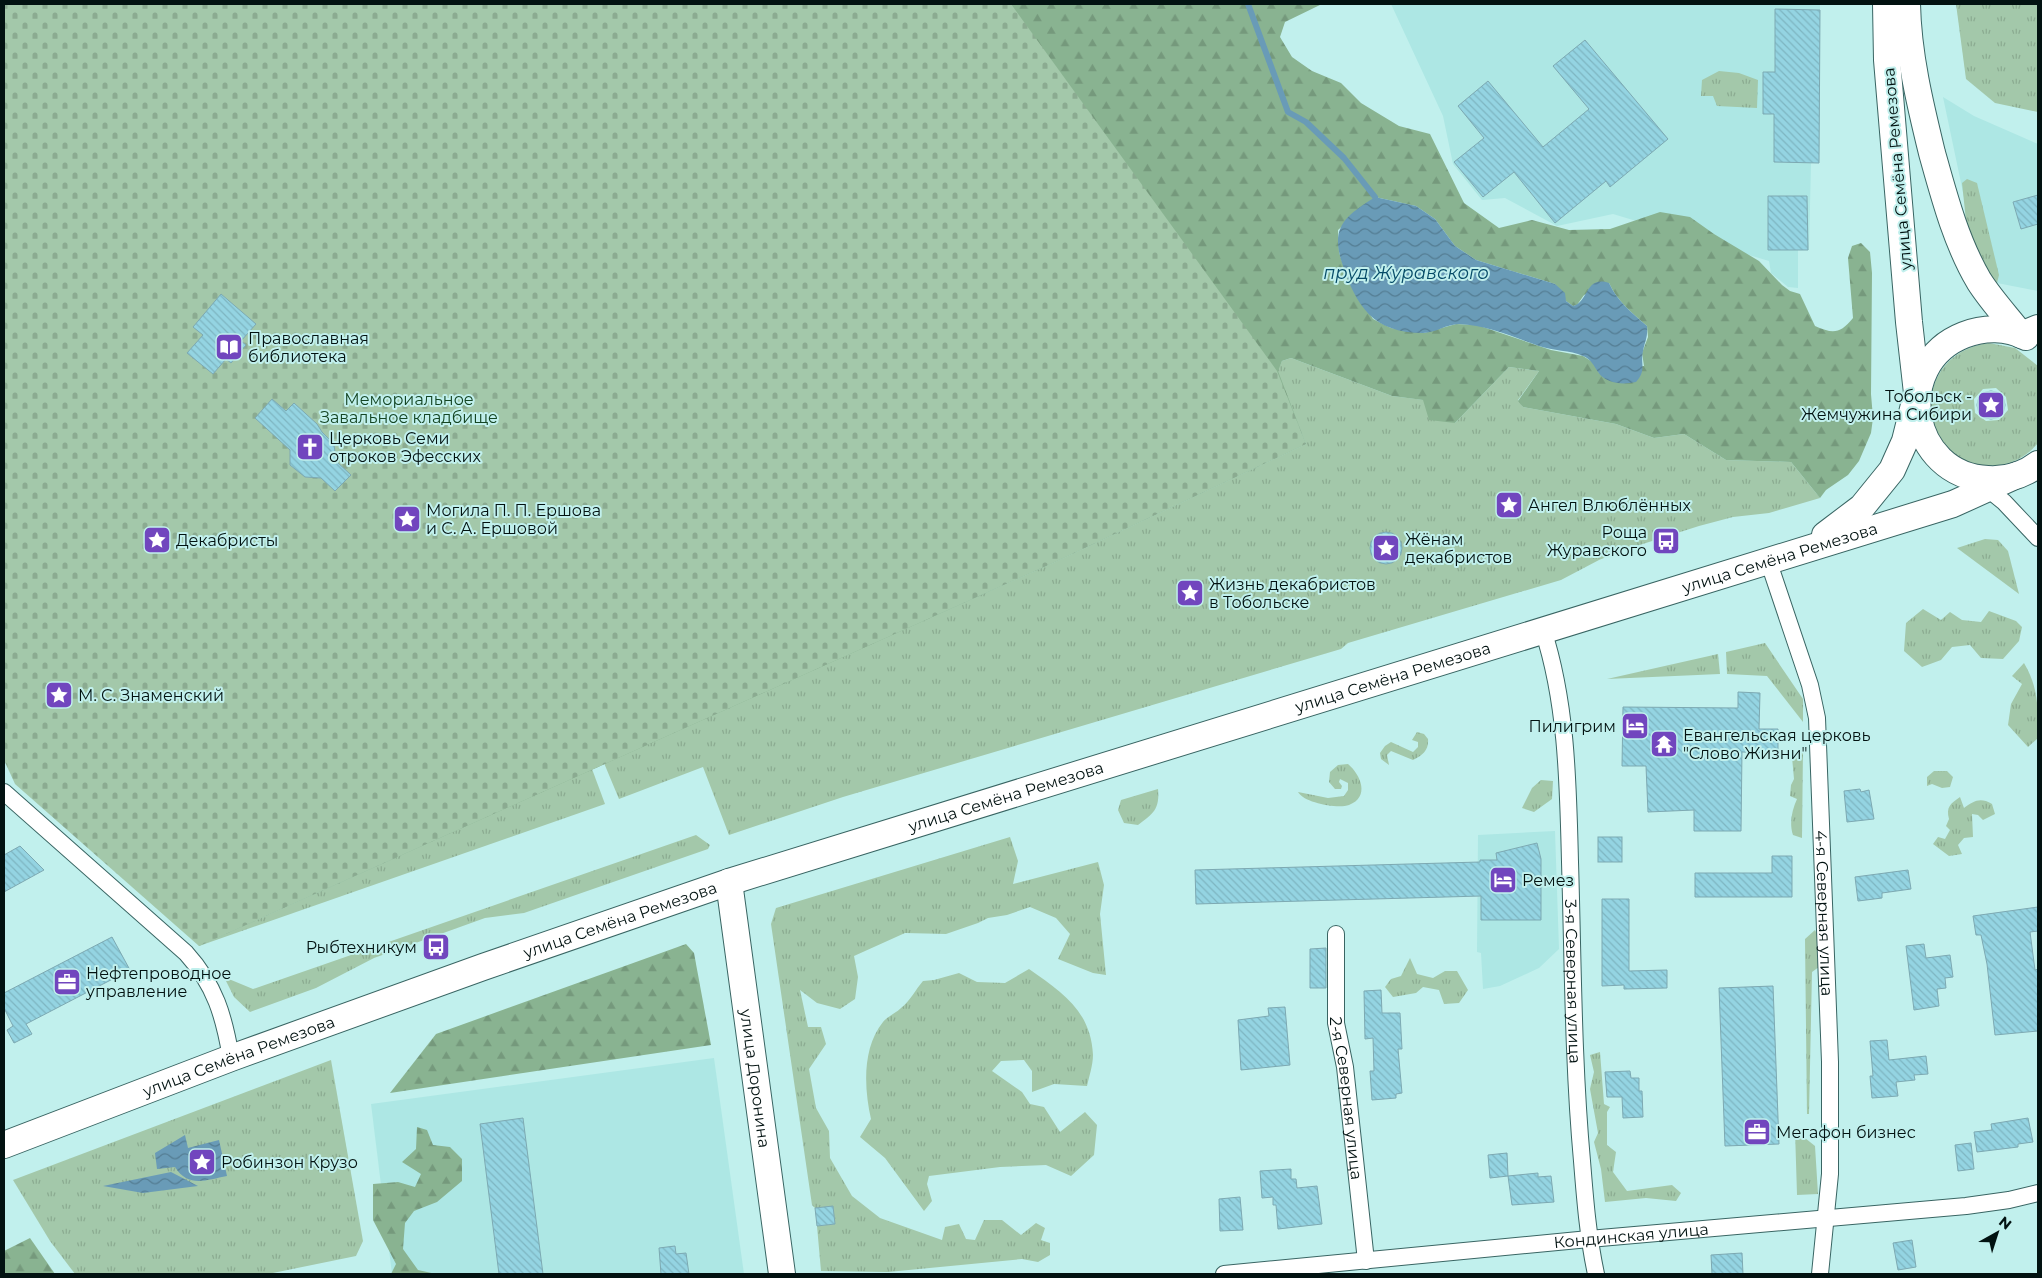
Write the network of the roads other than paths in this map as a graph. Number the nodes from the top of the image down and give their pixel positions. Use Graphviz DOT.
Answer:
graph roads {
  1 [pos="1886,4"];
  2 [pos="1907,4"];
  3 [pos="2033,336"];
  4 [pos="1918,393"];
  5 [pos="2032,470"];
  6 [pos="1978,482"];
  7 [pos="2038,538"];
  8 [pos="1778,557"];
  9 [pos="1543,630"];
  10 [pos="4,792"];
  11 [pos="729,882"];
  12 [pos="1336,934"];
  13 [pos="231,1058"];
  14 [pos="4,1145"];
  15 [pos="2038,1193"];
  16 [pos="1825,1219"];
  17 [pos="1589,1239"];
  18 [pos="1366,1261"];
  19 [pos="782,1274"];
  20 [pos="1224,1274"];
  21 [pos="1596,1274"];
  22 [pos="1820,1274"];
  1 -- 4 [label="main road, улица Семёна Ремезова"];
  2 -- 3 [label="main road, улица Семёна Ремезова"];
  3 -- 4 [label="main road"];
  4 -- 6 [label="main road"];
  4 -- 8 [label="main road"];
  5 -- 6 [label="main road, улица Семёна Ремезова"];
  6 -- 7 [label="street"];
  6 -- 8 [label="main road, улица Семёна Ремезова"];
  8 -- 9 [label="main road, улица Семёна Ремезова"];
  8 -- 16 [label="street, 4-я Северная улица"];
  9 -- 11 [label="main road, улица Семёна Ремезова"];
  9 -- 17 [label="street, 3-я Северная улица"];
  10 -- 13 [label="street"];
  11 -- 13 [label="main road, улица Семёна Ремезова"];
  11 -- 19 [label="main road, улица Доронина"];
  12 -- 18 [label="street, 2-я Северная улица"];
  13 -- 14 [label="main road, улица Семёна Ремезова"];
  15 -- 16 [label="street, Кондинская улица"];
  16 -- 17 [label="street, Кондинская улица"];
  16 -- 22 [label="street, 4-я Северная улица"];
  17 -- 18 [label="street, Кондинская улица"];
  17 -- 21 [label="street, 3-я Северная улица"];
  18 -- 20 [label="street, Кондинская улица"];
}
